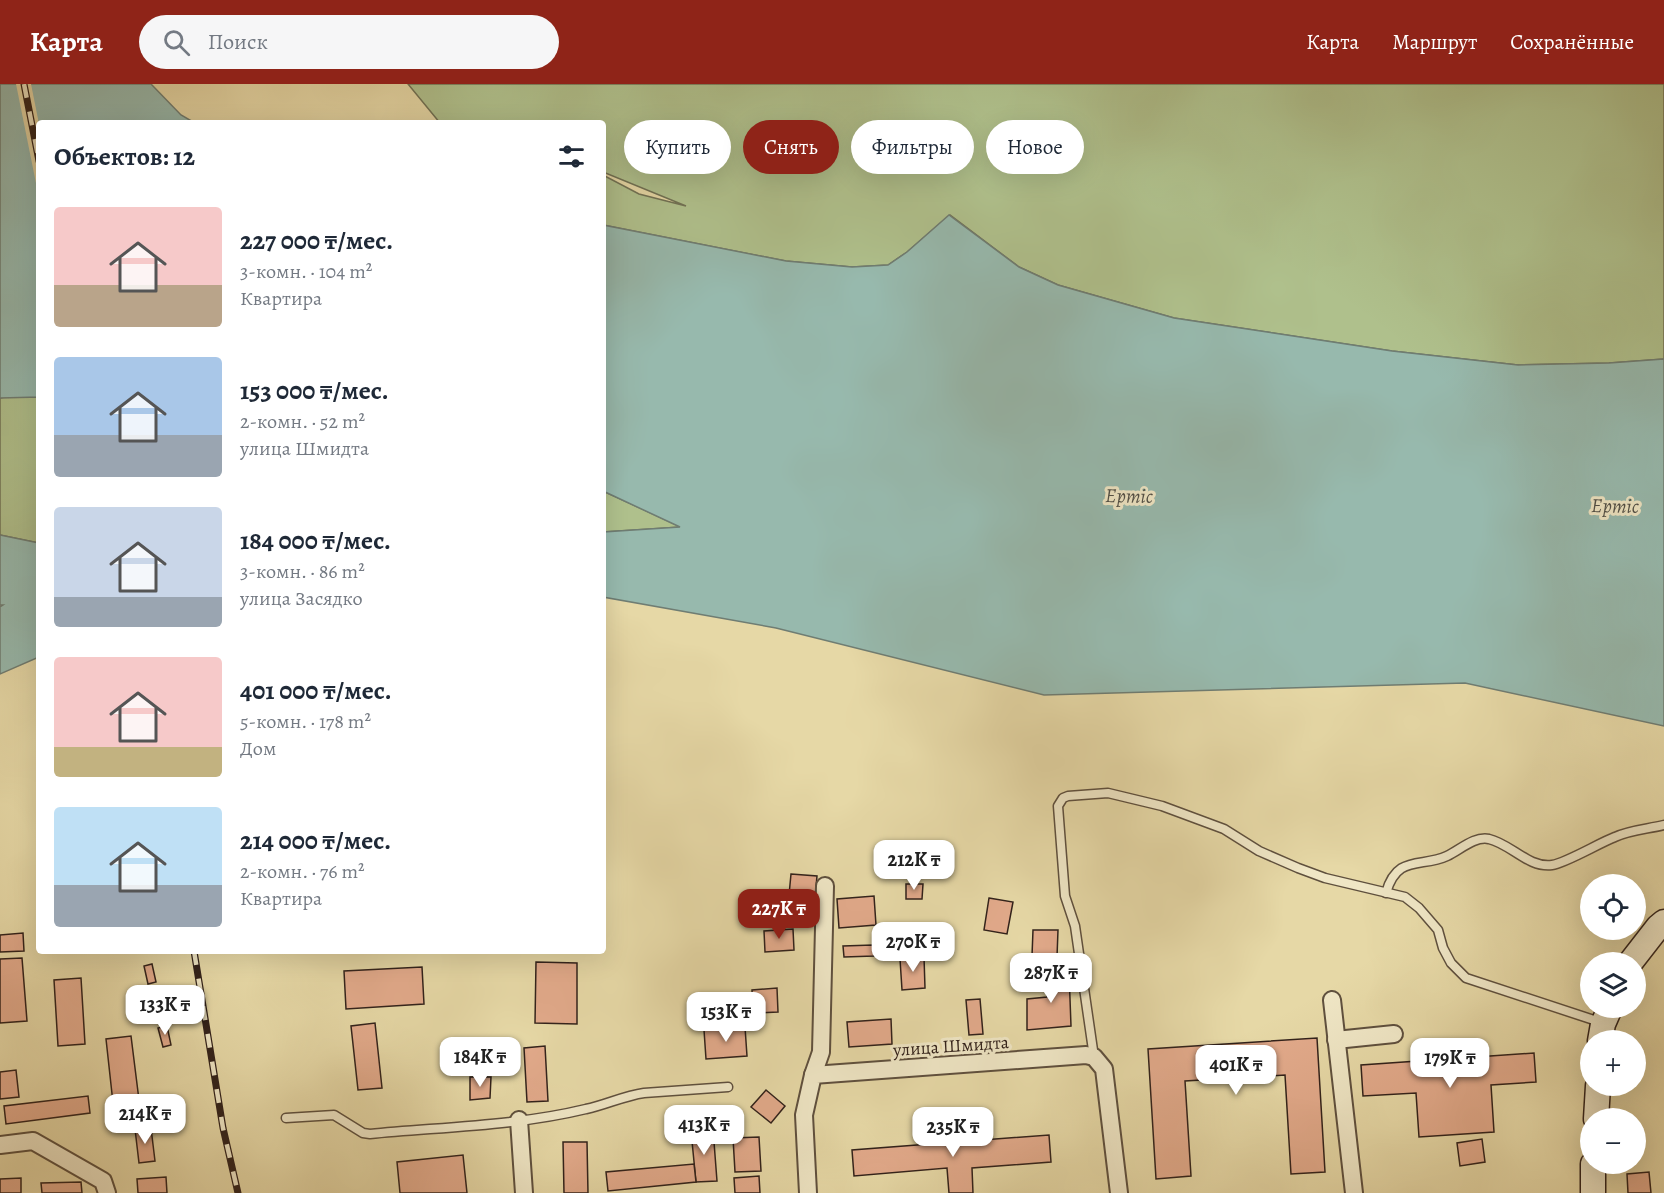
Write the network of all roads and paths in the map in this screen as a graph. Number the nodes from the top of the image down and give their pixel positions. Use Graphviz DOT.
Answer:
graph roads {
  1 [pos="1664,825"];
  2 [pos="825,886"];
  3 [pos="1386,893"];
  4 [pos="1664,922"];
  5 [pos="1639,952"];
  6 [pos="1332,1000"];
  7 [pos="1604,1024"];
  8 [pos="1394,1034"];
  9 [pos="1336,1040"];
  10 [pos="1099,1063"];
  11 [pos="813,1075"];
  12 [pos="728,1088"];
  13 [pos="286,1118"];
  14 [pos="519,1120"];
  15 [pos="0,1145"];
  16 [pos="1593,1174"];
  17 [pos="107,1193"];
  18 [pos="524,1193"];
  19 [pos="808,1193"];
  20 [pos="1119,1193"];
  21 [pos="1354,1193"];
  22 [pos="1593,1193"];
  1 -- 3 [label="lane"];
  2 -- 11 [label="street"];
  3 -- 7 [label="lane"];
  3 -- 10 [label="lane"];
  4 -- 5 [label="street"];
  6 -- 9 [label="street"];
  8 -- 9 [label="street"];
  9 -- 21 [label="street"];
  10 -- 11 [label="street, улица Шмидта"];
  10 -- 20 [label="street"];
  11 -- 19 [label="street"];
  12 -- 14 [label="lane"];
  13 -- 14 [label="lane"];
  14 -- 18 [label="street"];
  15 -- 17 [label="street"];
  16 -- 22 [label="street"];
}
